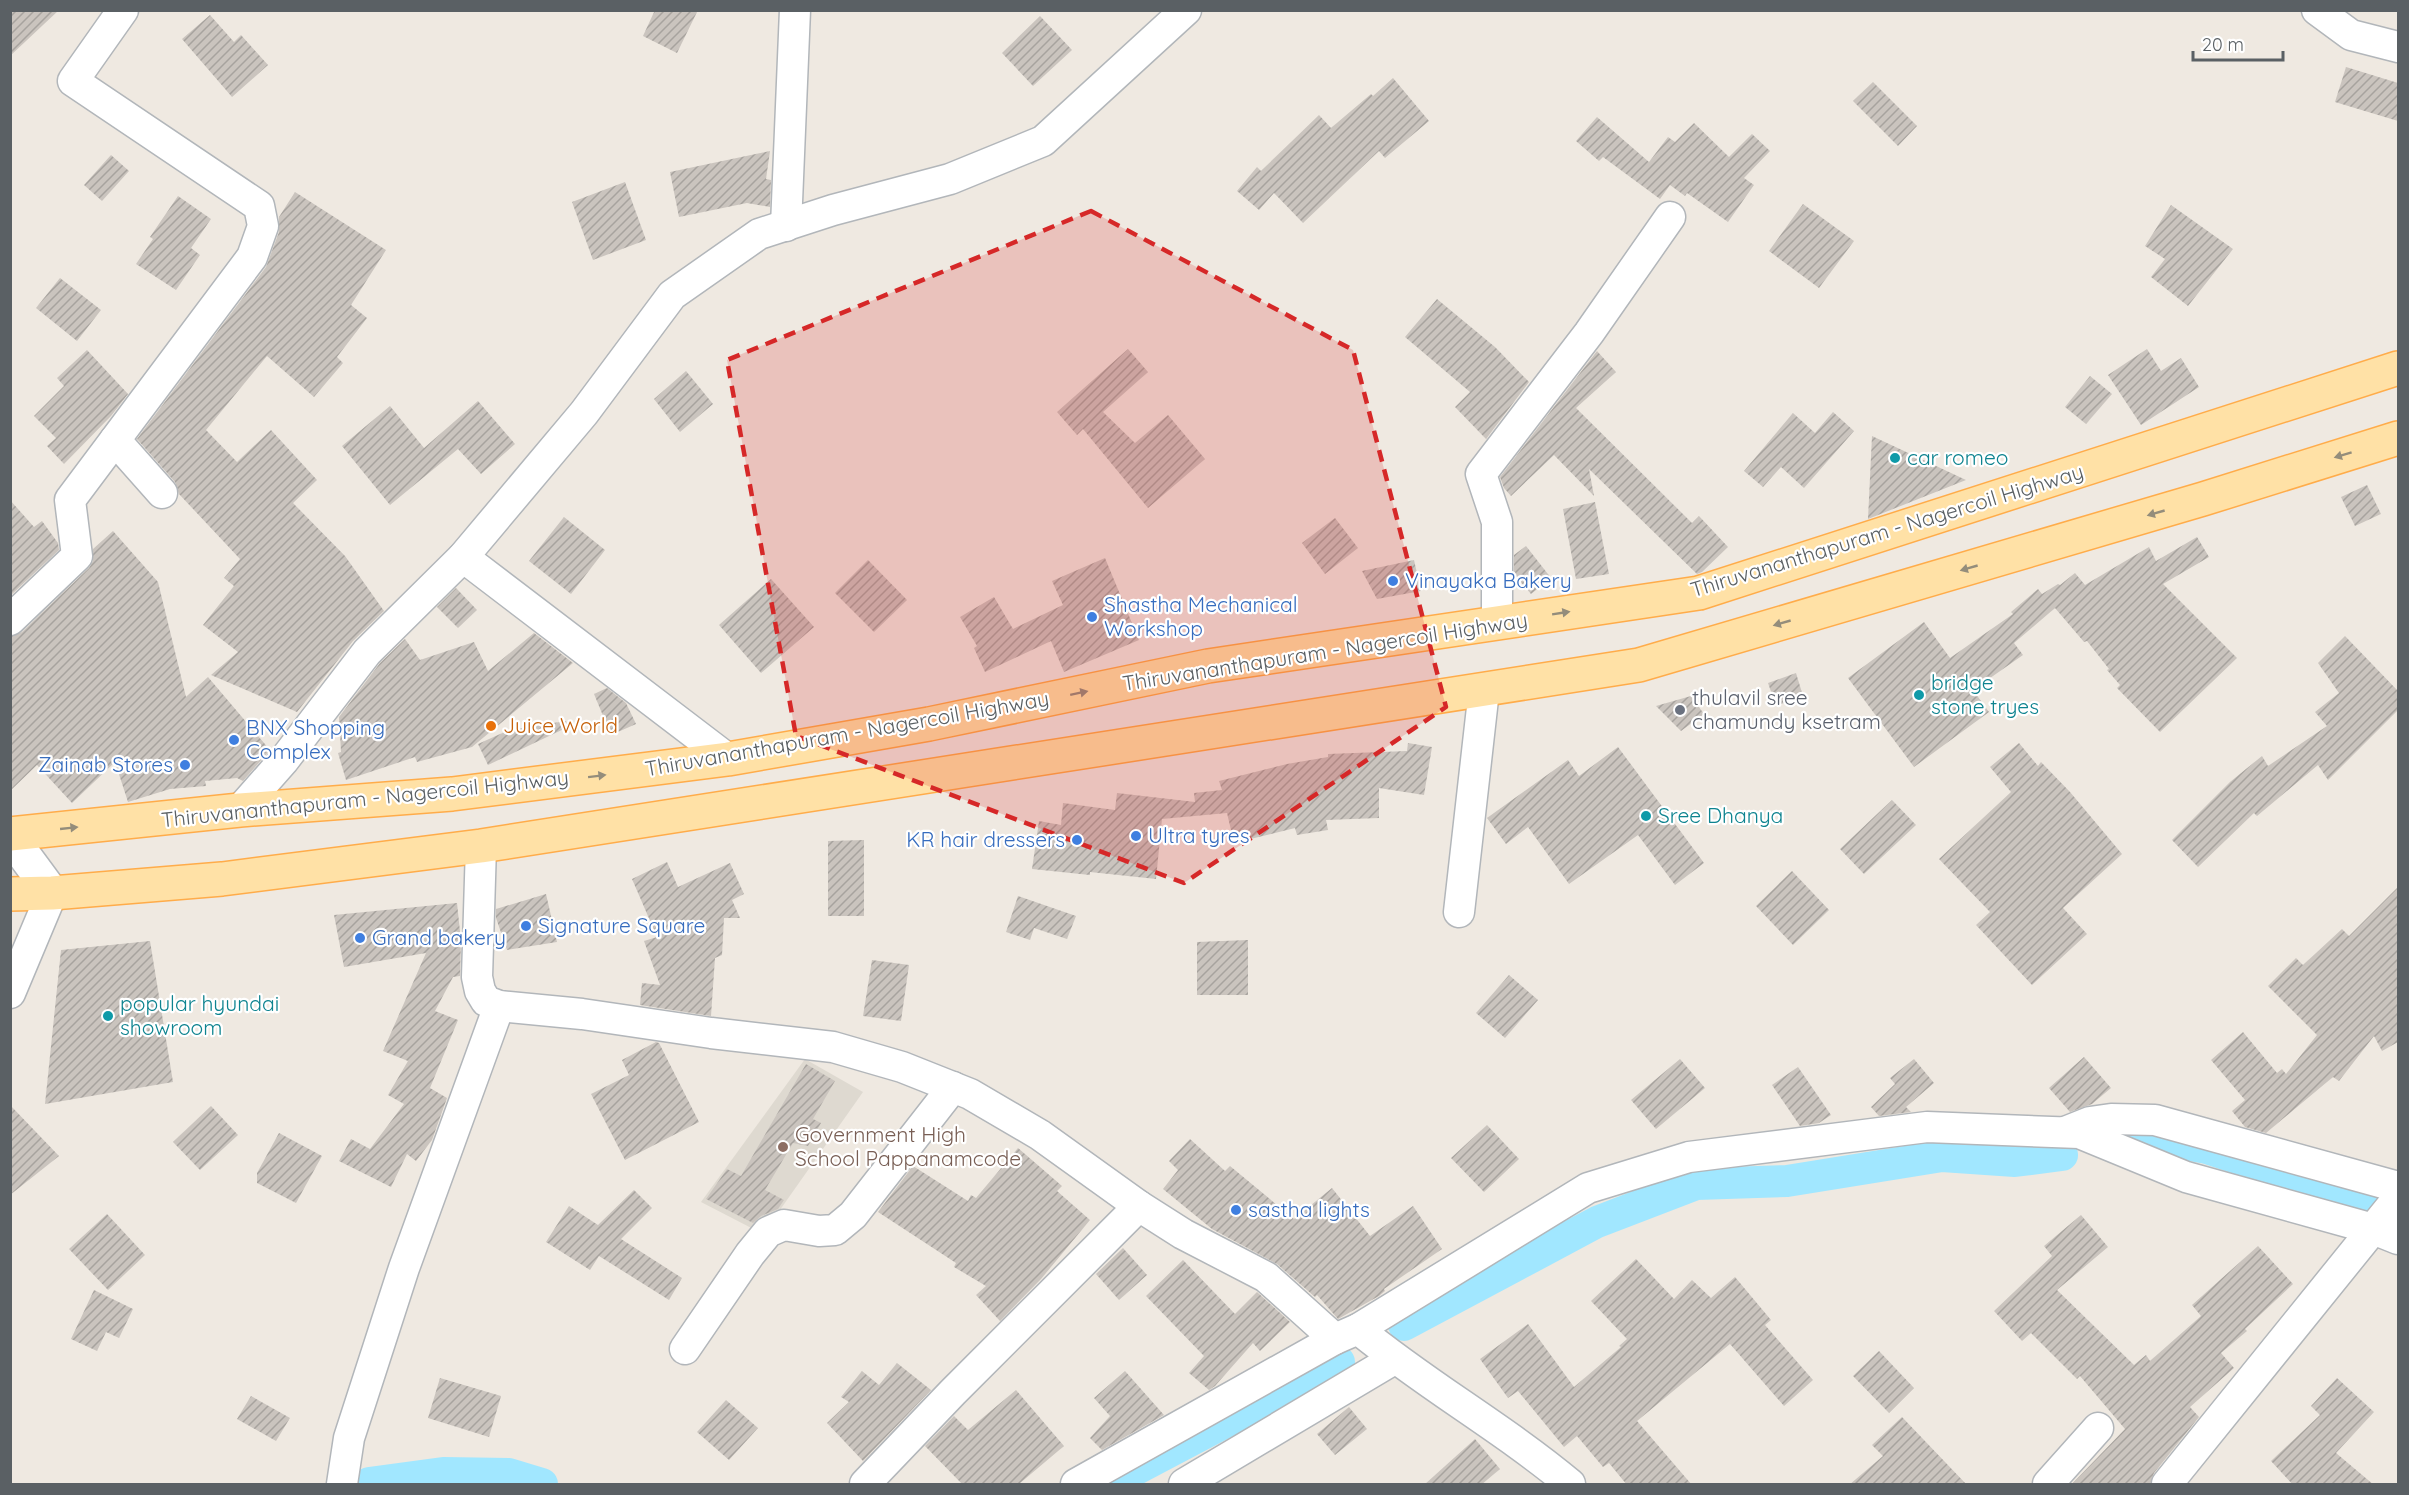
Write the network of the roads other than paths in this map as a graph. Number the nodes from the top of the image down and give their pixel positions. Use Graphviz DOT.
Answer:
graph roads {
  1 [pos="123,10"];
  2 [pos="795,10"];
  3 [pos="1186,10"];
  4 [pos="2318,10"];
  5 [pos="2398,47"];
  6 [pos="1670,217"];
  7 [pos="786,225"];
  8 [pos="2398,368"];
  9 [pos="2398,438"];
  10 [pos="115,440"];
  11 [pos="162,493"];
  12 [pos="463,557"];
  13 [pos="10,620"];
  14 [pos="1497,623"];
  15 [pos="1484,690"];
  16 [pos="728,759"];
  17 [pos="240,810"];
  18 [pos="10,835"];
  19 [pos="481,846"];
  20 [pos="52,893"];
  21 [pos="10,894"];
  22 [pos="1459,912"];
  23 [pos="10,993"];
  24 [pos="499,1006"];
  25 [pos="953,1087"];
  26 [pos="2065,1132"];
  27 [pos="2398,1187"];
  28 [pos="2398,1198"];
  29 [pos="1139,1206"];
  30 [pos="2386,1234"];
  31 [pos="1346,1334"];
  32 [pos="685,1349"];
  33 [pos="1394,1359"];
  34 [pos="2098,1428"];
  35 [pos="342,1485"];
  36 [pos="865,1485"];
  37 [pos="1076,1485"];
  38 [pos="1184,1485"];
  39 [pos="1570,1485"];
  40 [pos="2048,1485"];
  41 [pos="2167,1485"];
  1 -- 10 [label="street"];
  2 -- 7 [label="street"];
  3 -- 7 [label="street"];
  4 -- 5 [label="street"];
  6 -- 14 [label="street"];
  7 -- 12 [label="street"];
  14 -- 8 [label="main road, Thiruvananthapuram - Nagercoil Highway, one-way"];
  9 -- 15 [label="main road, one-way"];
  10 -- 11 [label="street"];
  10 -- 13 [label="street"];
  12 -- 16 [label="street"];
  12 -- 17 [label="street"];
  16 -- 14 [label="main road, Thiruvananthapuram - Nagercoil Highway, one-way"];
  15 -- 19 [label="main road"];
  15 -- 22 [label="street"];
  17 -- 16 [label="main road, Thiruvananthapuram - Nagercoil Highway, one-way"];
  18 -- 17 [label="main road, Thiruvananthapuram - Nagercoil Highway, one-way"];
  18 -- 20 [label="street"];
  19 -- 20 [label="main road"];
  19 -- 24 [label="street"];
  20 -- 21 [label="main road"];
  20 -- 23 [label="street"];
  24 -- 25 [label="street"];
  24 -- 35 [label="street"];
  25 -- 29 [label="street"];
  25 -- 32 [label="street"];
  26 -- 27 [label="street"];
  26 -- 30 [label="street"];
  26 -- 31 [label="street"];
  28 -- 30 [label="street"];
  29 -- 31 [label="street"];
  29 -- 36 [label="street"];
  30 -- 41 [label="street"];
  31 -- 33 [label="street"];
  31 -- 37 [label="street"];
  33 -- 38 [label="street"];
  33 -- 39 [label="street"];
  34 -- 40 [label="street"];
}
